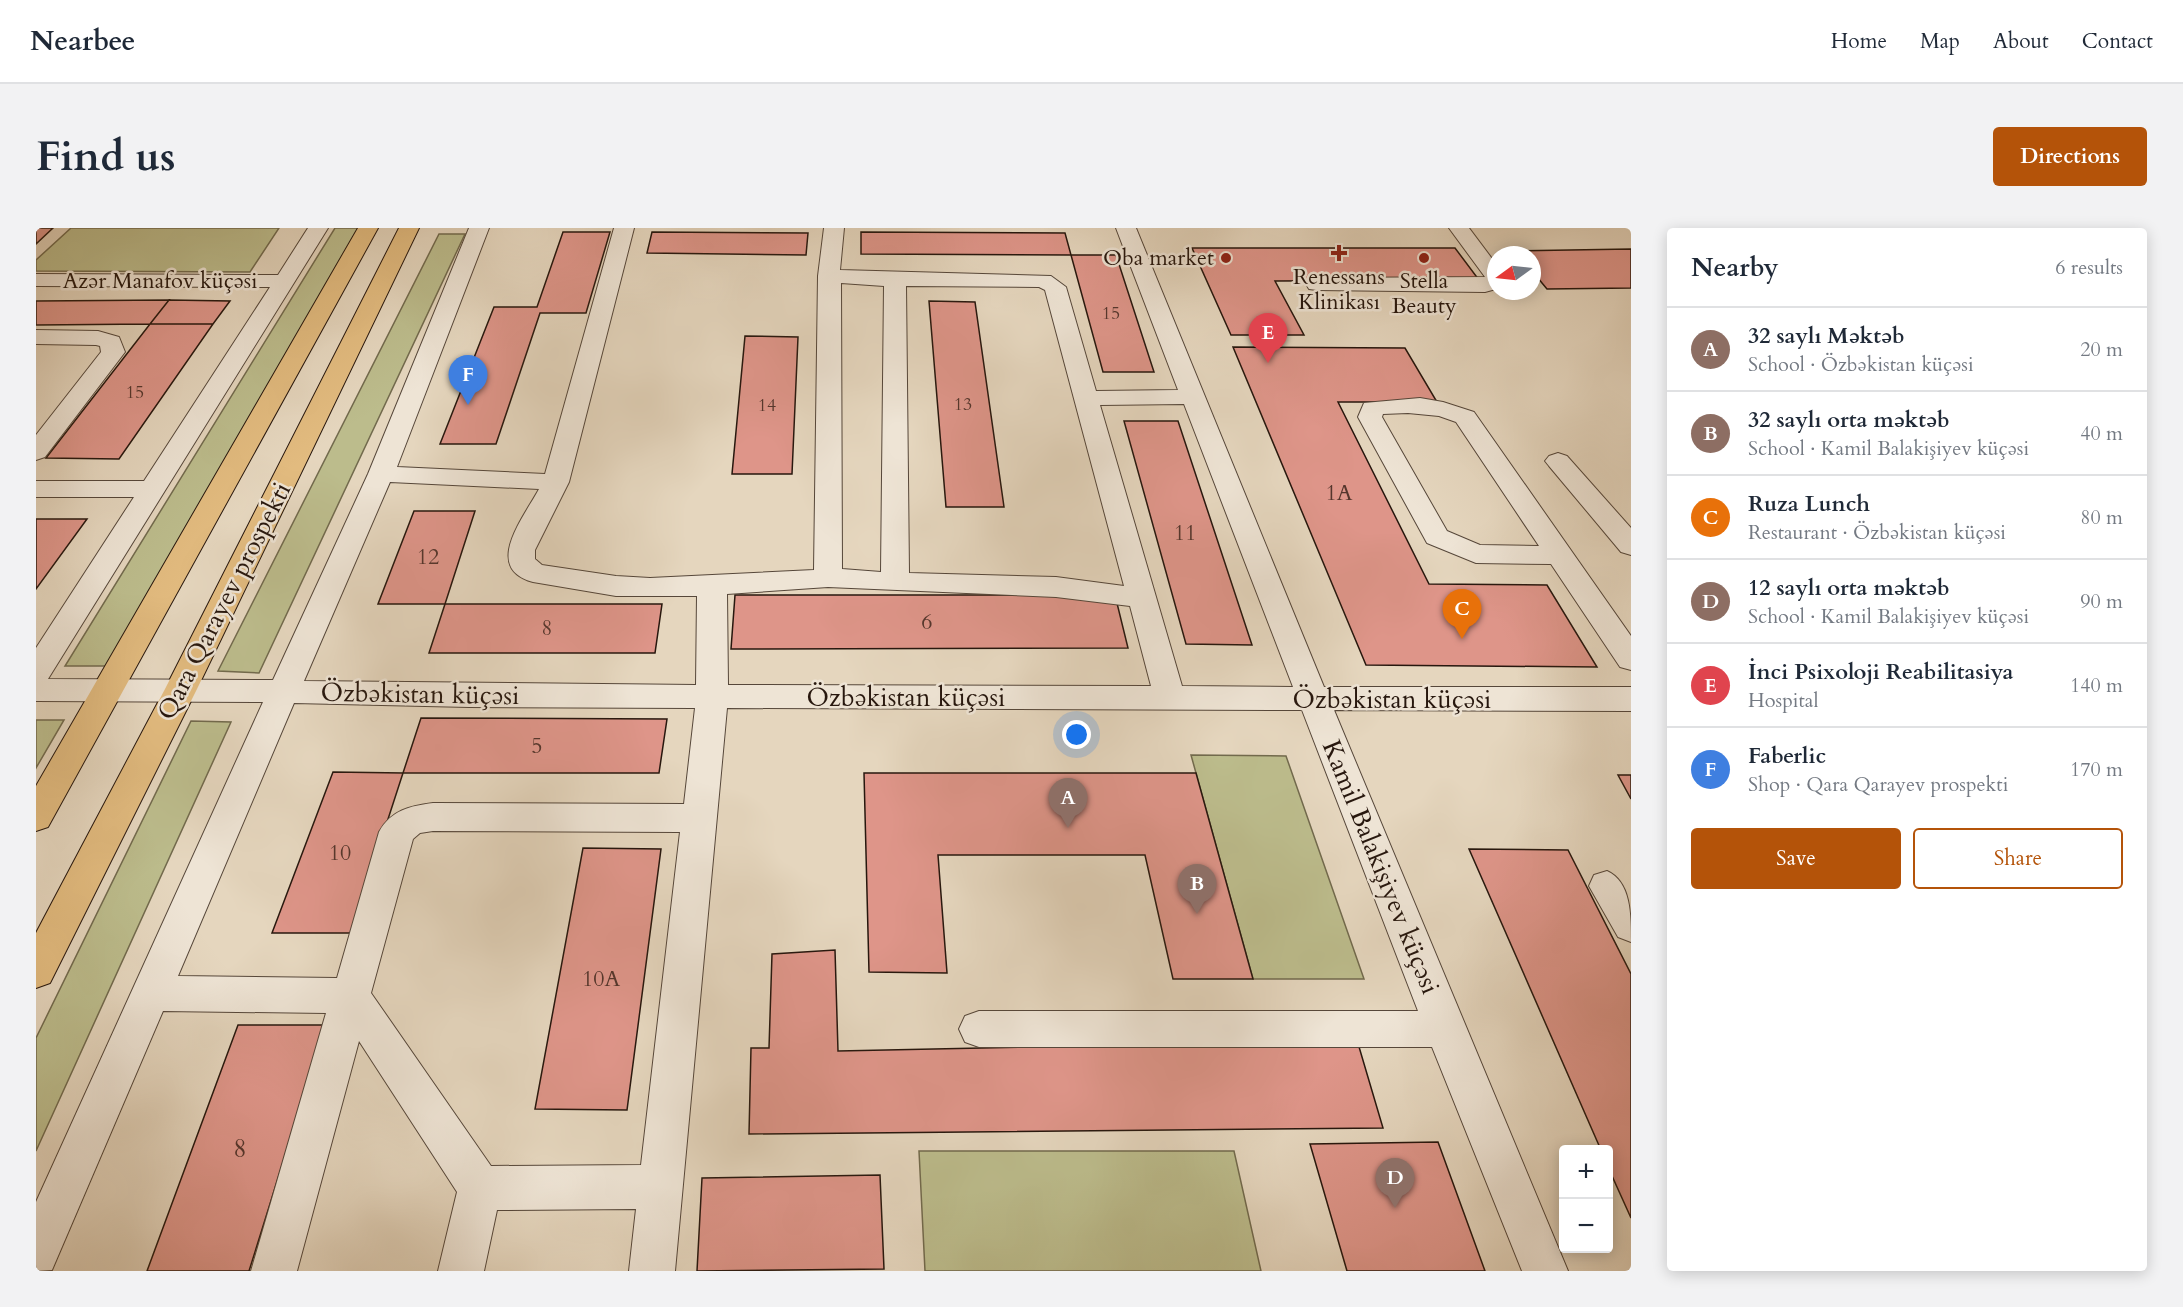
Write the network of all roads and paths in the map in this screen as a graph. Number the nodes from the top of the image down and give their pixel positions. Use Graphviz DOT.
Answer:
graph roads {
  1 [pos="318,228"];
  2 [pos="368,228"];
  3 [pos="409,228"];
  4 [pos="479,228"];
  5 [pos="624,228"];
  6 [pos="834,228"];
  7 [pos="1126,228"];
  8 [pos="1459,228"];
  9 [pos="1487,267"];
  10 [pos="829,276"];
  11 [pos="36,280"];
  12 [pos="895,280"];
  13 [pos="283,281"];
  14 [pos="1317,284"];
  15 [pos="1487,285"];
  16 [pos="36,337"];
  17 [pos="1193,397"];
  18 [pos="1086,398"];
  19 [pos="36,452"];
  20 [pos="1557,461"];
  21 [pos="381,474"];
  22 [pos="556,482"];
  23 [pos="36,489"];
  24 [pos="152,489"];
  25 [pos="1631,546"];
  26 [pos="1560,555"];
  27 [pos="828,579"];
  28 [pos="895,582"];
  29 [pos="712,585"];
  30 [pos="1140,598"];
  31 [pos="1631,659"];
  32 [pos="36,673"];
  33 [pos="108,689"];
  34 [pos="181,689"];
  35 [pos="36,690"];
  36 [pos="283,692"];
  37 [pos="712,696"];
  38 [pos="1170,698"];
  39 [pos="1314,699"];
  40 [pos="1631,699"];
  41 [pos="36,817"];
  42 [pos="699,818"];
  43 [pos="1607,886"];
  44 [pos="1631,926"];
  45 [pos="36,971"];
  46 [pos="150,993"];
  47 [pos="351,996"];
  48 [pos="979,1029"];
  49 [pos="1445,1029"];
  50 [pos="660,1187"];
  51 [pos="480,1188"];
  52 [pos="36,1254"];
  53 [pos="273,1271"];
  54 [pos="461,1271"];
  55 [pos="652,1271"];
  56 [pos="1545,1271"];
  1 -- 13 [label="street"];
  2 -- 33 [label="main road"];
  3 -- 34 [label="main road, Qara Qarayev prospekti"];
  4 -- 21 [label="street"];
  5 -- 22 [label="street"];
  6 -- 10 [label="street"];
  7 -- 17 [label="street, Kamil Balakişiyev küçəsi"];
  8 -- 9 [label="street"];
  10 -- 12 [label="street"];
  10 -- 27 [label="street"];
  11 -- 13 [label="street, Azər Manafov küçəsi"];
  12 -- 18 [label="street"];
  12 -- 28 [label="street"];
  13 -- 24 [label="street"];
  14 -- 15 [label="street"];
  16 -- 19 [label="street"];
  17 -- 18 [label="street"];
  17 -- 39 [label="street, Kamil Balakişiyev küçəsi"];
  18 -- 30 [label="street"];
  20 -- 25 [label="street"];
  21 -- 22 [label="street"];
  21 -- 36 [label="street"];
  22 -- 29 [label="street"];
  23 -- 24 [label="street"];
  24 -- 32 [label="street"];
  26 -- 26 [label="street"];
  26 -- 31 [label="street"];
  27 -- 28 [label="street"];
  27 -- 29 [label="street"];
  28 -- 30 [label="street"];
  29 -- 37 [label="street"];
  30 -- 38 [label="street"];
  33 -- 34 [label="street, Özbəkistan küçəsi"];
  33 -- 35 [label="street"];
  33 -- 41 [label="main road"];
  34 -- 36 [label="street, Özbəkistan küçəsi"];
  34 -- 45 [label="main road, Qara Qarayev prospekti"];
  36 -- 37 [label="street, Özbəkistan küçəsi"];
  36 -- 46 [label="street"];
  37 -- 38 [label="street, Özbəkistan küçəsi"];
  37 -- 42 [label="street"];
  38 -- 39 [label="street, Özbəkistan küçəsi"];
  39 -- 40 [label="street, Özbəkistan küçəsi"];
  39 -- 49 [label="street, Kamil Balakişiyev küçəsi"];
  42 -- 47 [label="street"];
  42 -- 50 [label="street"];
  43 -- 44 [label="street"];
  46 -- 47 [label="street"];
  46 -- 52 [label="street"];
  47 -- 51 [label="street"];
  47 -- 53 [label="street"];
  48 -- 49 [label="street"];
  49 -- 56 [label="street, Kamil Balakişiyev küçəsi"];
  50 -- 51 [label="street"];
  50 -- 55 [label="street"];
  51 -- 54 [label="street"];
}
